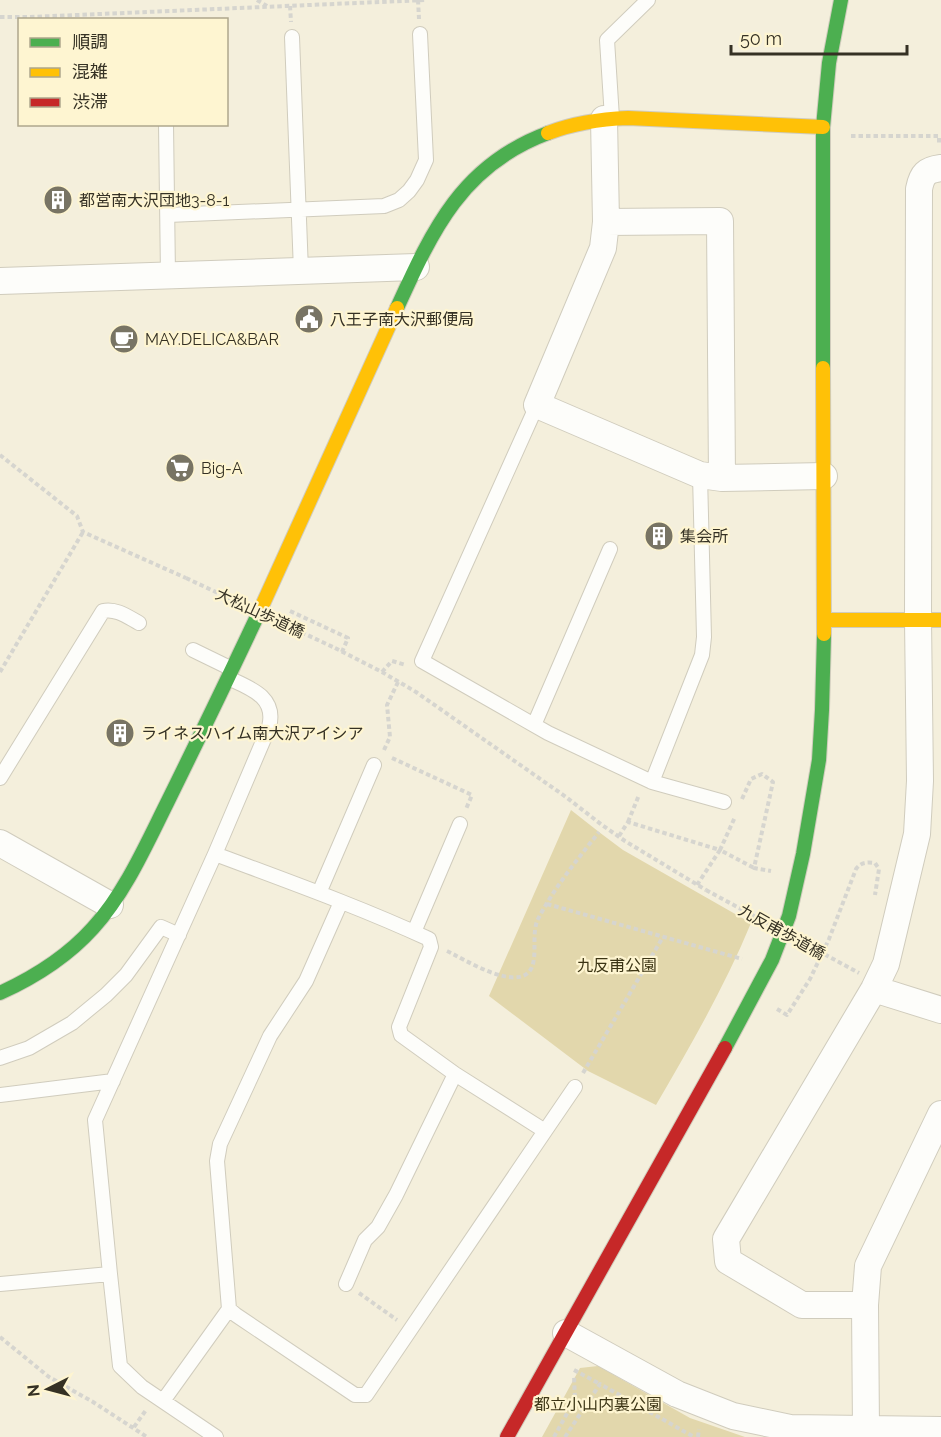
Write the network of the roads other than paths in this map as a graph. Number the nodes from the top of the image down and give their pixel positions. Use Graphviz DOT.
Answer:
graph roads {
  1 [pos="648,0"];
  2 [pos="841,0"];
  3 [pos="420,34"];
  4 [pos="292,37"];
  5 [pos="608,118"];
  6 [pos="166,126"];
  7 [pos="823,127"];
  8 [pos="940,168"];
  9 [pos="299,209"];
  10 [pos="168,215"];
  11 [pos="606,222"];
  12 [pos="416,267"];
  13 [pos="301,271"];
  14 [pos="168,276"];
  15 [pos="0,282"];
  16 [pos="537,405"];
  17 [pos="824,476"];
  18 [pos="711,477"];
  19 [pos="610,549"];
  20 [pos="824,620"];
  21 [pos="929,620"];
  22 [pos="139,623"];
  23 [pos="193,650"];
  24 [pos="230,674"];
  25 [pos="534,725"];
  26 [pos="374,765"];
  27 [pos="0,777"];
  28 [pos="648,781"];
  29 [pos="724,802"];
  30 [pos="460,824"];
  31 [pos="0,843"];
  32 [pos="215,854"];
  33 [pos="319,893"];
  34 [pos="341,902"];
  35 [pos="110,905"];
  36 [pos="414,932"];
  37 [pos="179,935"];
  38 [pos="865,976"];
  39 [pos="0,993"];
  40 [pos="941,1010"];
  41 [pos="0,1058"];
  42 [pos="455,1074"];
  43 [pos="113,1081"];
  44 [pos="575,1087"];
  45 [pos="0,1095"];
  46 [pos="941,1114"];
  47 [pos="544,1131"];
  48 [pos="110,1274"];
  49 [pos="0,1284"];
  50 [pos="346,1284"];
  51 [pos="865,1305"];
  52 [pos="229,1308"];
  53 [pos="566,1333"];
  54 [pos="163,1401"];
  55 [pos="866,1430"];
  56 [pos="941,1430"];
  57 [pos="216,1437"];
  58 [pos="507,1437"];
  1 -- 5 [label="lane"];
  2 -- 7 [label="street"];
  3 -- 9 [label="lane"];
  4 -- 9 [label="lane"];
  5 -- 7 [label="street"];
  5 -- 11 [label="street"];
  5 -- 12 [label="street"];
  6 -- 10 [label="lane"];
  7 -- 17 [label="street"];
  8 -- 21 [label="street"];
  9 -- 10 [label="lane"];
  9 -- 13 [label="lane"];
  10 -- 14 [label="lane"];
  11 -- 16 [label="street"];
  11 -- 18 [label="street"];
  12 -- 13 [label="street"];
  12 -- 24 [label="street"];
  13 -- 14 [label="street"];
  14 -- 15 [label="street"];
  16 -- 18 [label="street"];
  16 -- 25 [label="lane"];
  17 -- 18 [label="street"];
  17 -- 20 [label="street"];
  18 -- 28 [label="lane"];
  19 -- 25 [label="lane"];
  20 -- 21 [label="street"];
  20 -- 53 [label="street"];
  21 -- 38 [label="street"];
  22 -- 27 [label="lane"];
  23 -- 24 [label="lane"];
  24 -- 32 [label="lane"];
  24 -- 35 [label="street"];
  25 -- 28 [label="lane"];
  26 -- 33 [label="lane"];
  28 -- 29 [label="lane"];
  30 -- 36 [label="lane"];
  31 -- 35 [label="street"];
  32 -- 33 [label="lane"];
  32 -- 37 [label="lane"];
  33 -- 34 [label="lane"];
  34 -- 36 [label="lane"];
  34 -- 52 [label="lane"];
  35 -- 39 [label="street"];
  36 -- 42 [label="lane"];
  37 -- 41 [label="lane"];
  37 -- 43 [label="lane"];
  38 -- 40 [label="street"];
  38 -- 51 [label="street"];
  42 -- 47 [label="lane"];
  42 -- 50 [label="lane"];
  43 -- 45 [label="lane"];
  43 -- 48 [label="lane"];
  44 -- 47 [label="lane"];
  46 -- 51 [label="street"];
  47 -- 52 [label="lane"];
  48 -- 49 [label="lane"];
  48 -- 54 [label="lane"];
  51 -- 55 [label="street"];
  52 -- 54 [label="lane"];
  53 -- 55 [label="street"];
  53 -- 58 [label="street"];
  54 -- 57 [label="lane"];
  55 -- 56 [label="street"];
}
